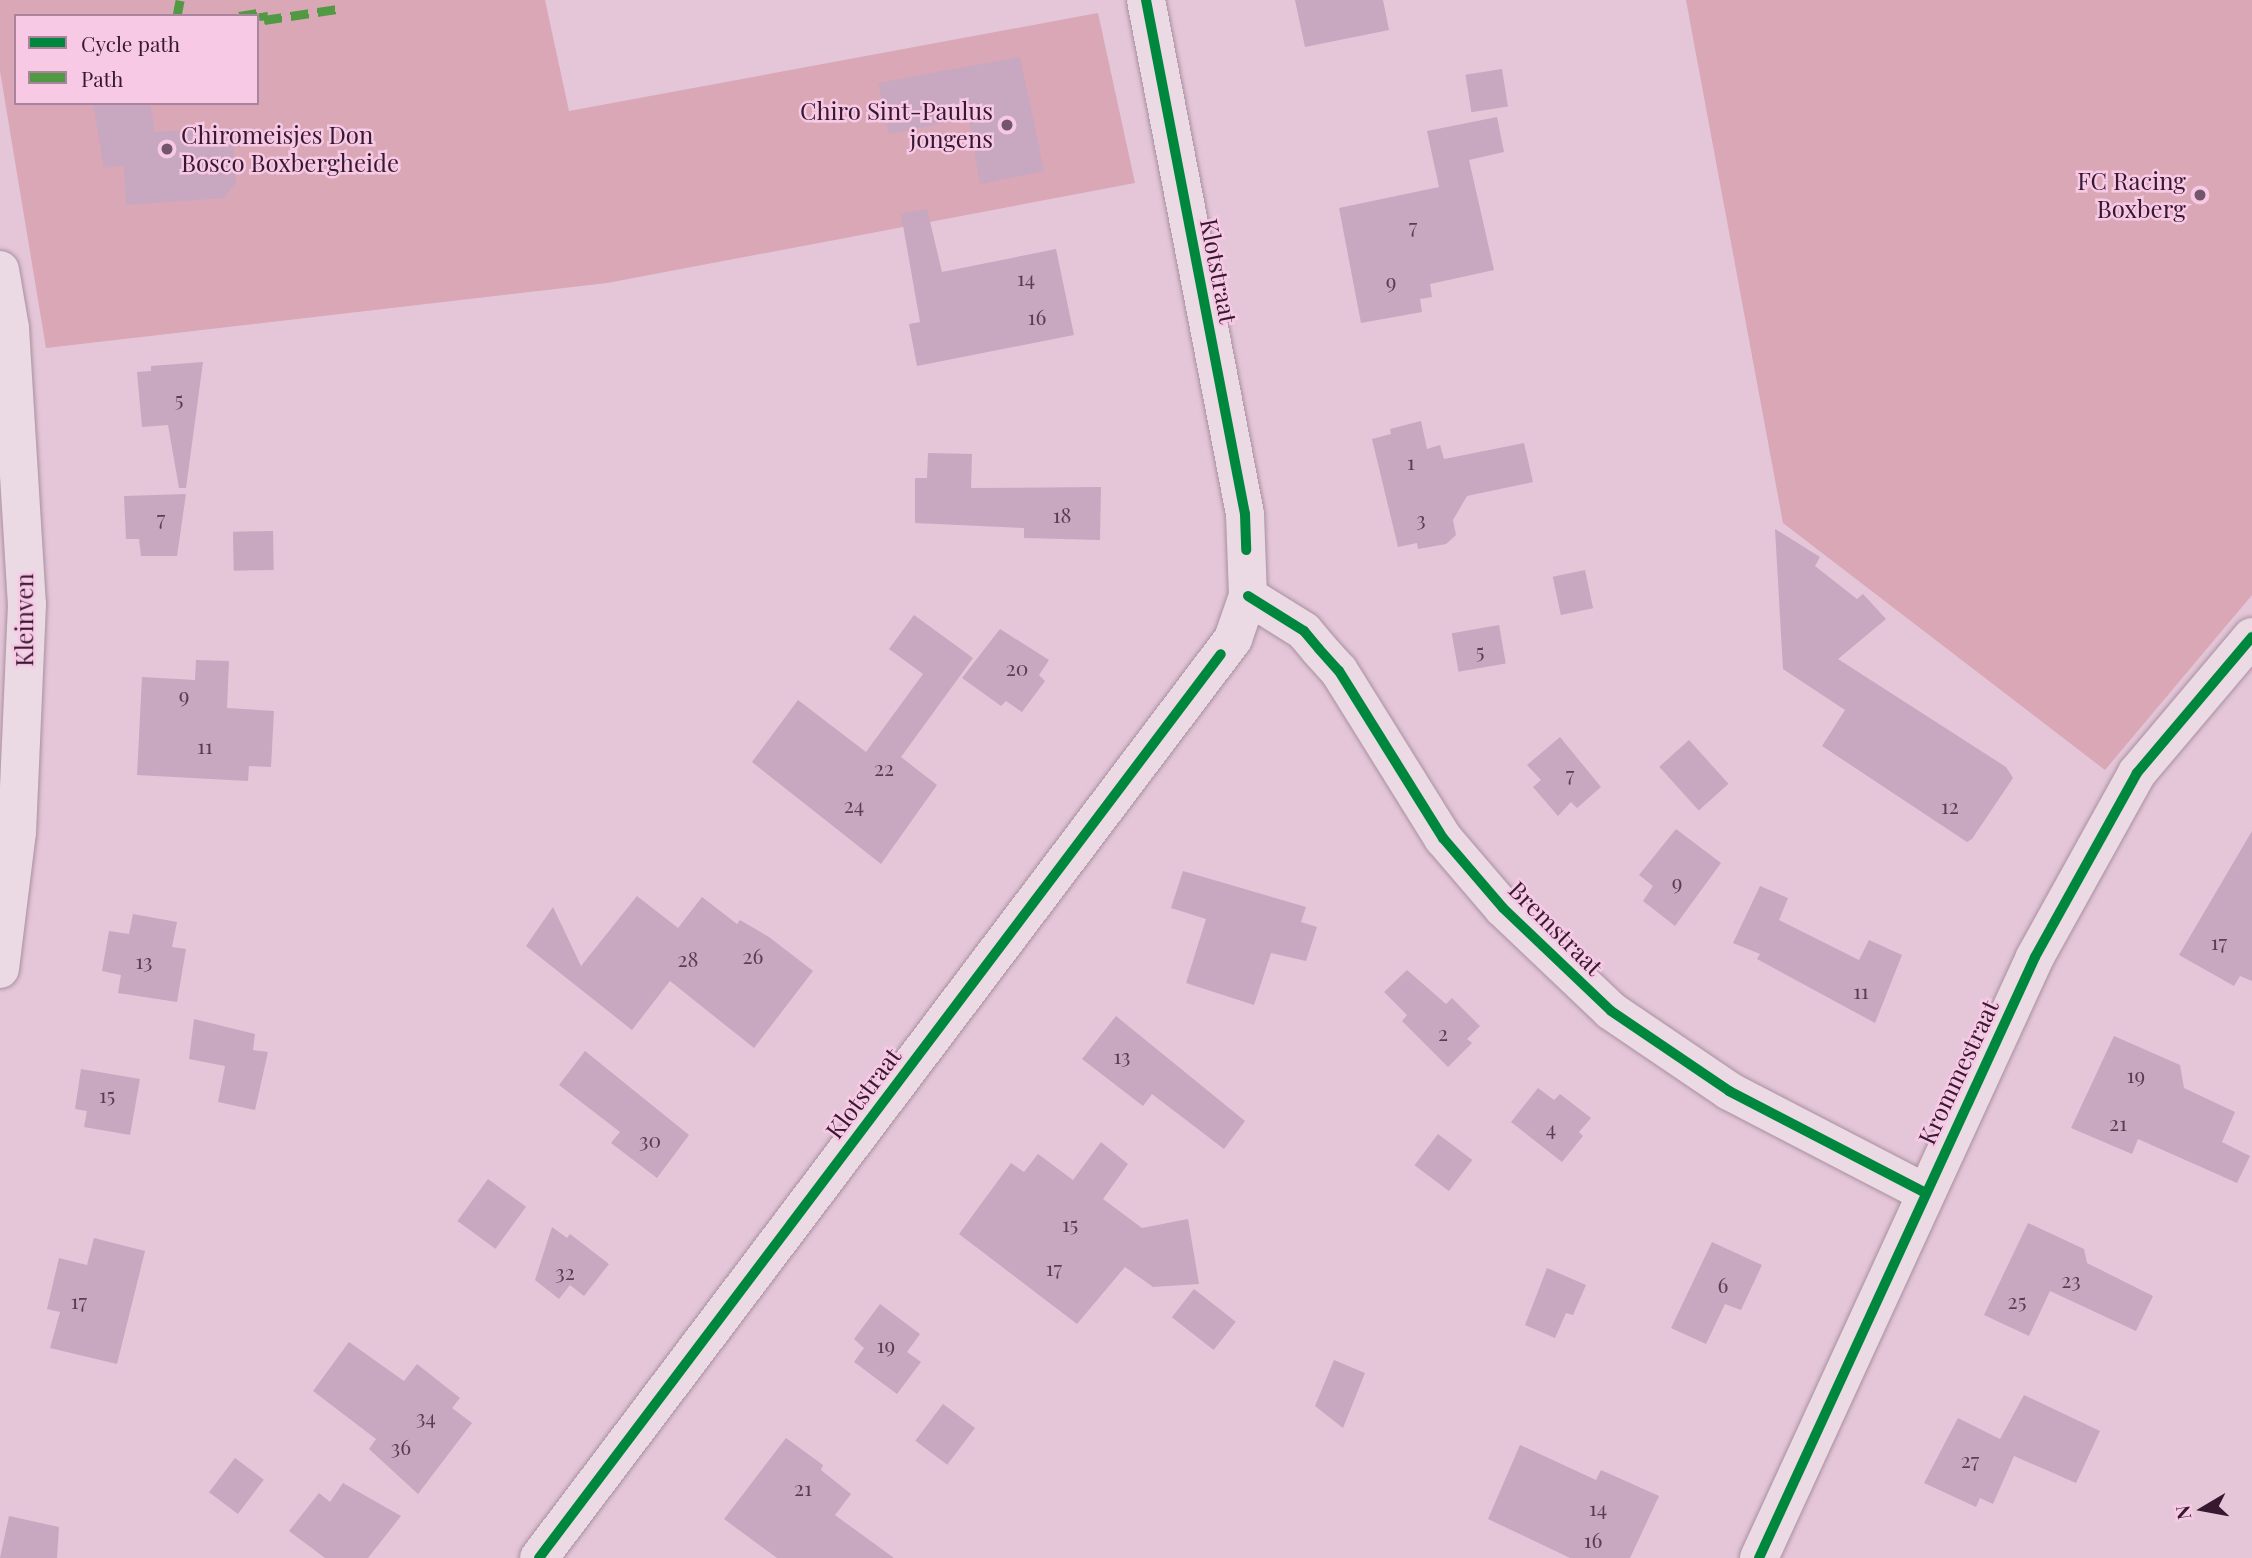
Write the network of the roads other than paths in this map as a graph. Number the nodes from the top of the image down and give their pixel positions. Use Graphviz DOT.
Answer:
graph roads {
  1 [pos="1146,0"];
  2 [pos="0,270"];
  3 [pos="1248,596"];
  4 [pos="2252,637"];
  5 [pos="0,970"];
  6 [pos="1924,1192"];
  7 [pos="539,1558"];
  8 [pos="1759,1558"];
  1 -- 3 [label="street, Klotstraat"];
  2 -- 5 [label="street, Kleinven"];
  3 -- 6 [label="street, Bremstraat"];
  3 -- 7 [label="street, Klotstraat"];
  4 -- 6 [label="street, Krommestraat"];
  6 -- 8 [label="street, Krommestraat"];
}
